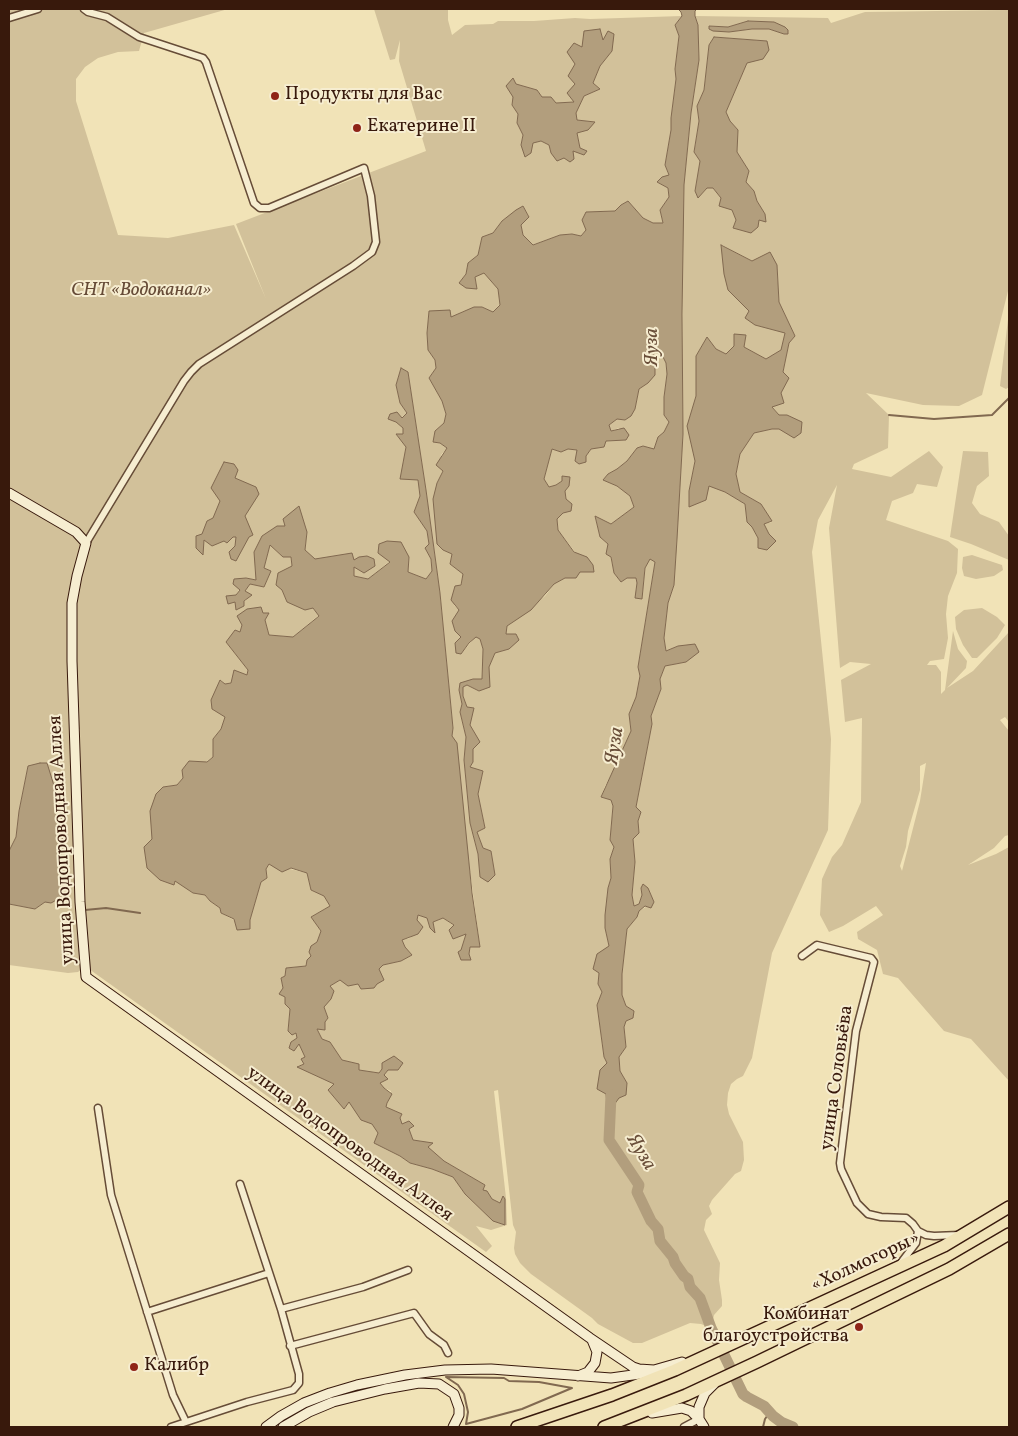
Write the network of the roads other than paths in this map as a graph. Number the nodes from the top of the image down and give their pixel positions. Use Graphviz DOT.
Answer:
graph roads {
  1 [pos="38,9"];
  2 [pos="84,9"];
  3 [pos="9,18"];
  4 [pos="9,492"];
  5 [pos="86,543"];
  6 [pos="802,956"];
  7 [pos="98,1108"];
  8 [pos="240,1184"];
  9 [pos="1009,1207"];
  10 [pos="918,1231"];
  11 [pos="965,1234"];
  12 [pos="1009,1234"];
  13 [pos="895,1269"];
  14 [pos="408,1270"];
  15 [pos="269,1273"];
  16 [pos="281,1309"];
  17 [pos="147,1312"];
  18 [pos="590,1338"];
  19 [pos="290,1346"];
  20 [pos="448,1353"];
  21 [pos="706,1355"];
  22 [pos="654,1370"];
  23 [pos="576,1376"];
  24 [pos="718,1380"];
  25 [pos="621,1421"];
  26 [pos="186,1422"];
  27 [pos="702,1423"];
  28 [pos="171,1427"];
  29 [pos="266,1427"];
  30 [pos="283,1427"];
  31 [pos="453,1427"];
  32 [pos="517,1427"];
  33 [pos="604,1427"];
  34 [pos="684,1427"];
  1 -- 3 [label="street"];
  2 -- 5 [label="street, улица Водопроводная Аллея"];
  4 -- 5 [label="street"];
  5 -- 18 [label="street, улица Водопроводная Аллея"];
  6 -- 10 [label="street, улица Соловьёва"];
  7 -- 17 [label="street"];
  8 -- 15 [label="street"];
  9 -- 11 [label="highway, «Холмогоры»"];
  10 -- 11 [label="street, улица Соловьёва"];
  10 -- 13 [label="street"];
  11 -- 13 [label="highway, «Холмогоры»"];
  12 -- 24 [label="highway"];
  13 -- 21 [label="highway, «Холмогоры»"];
  14 -- 16 [label="street"];
  15 -- 16 [label="street"];
  15 -- 17 [label="street"];
  16 -- 19 [label="street"];
  17 -- 26 [label="street"];
  18 -- 22 [label="street, улица Водопроводная Аллея"];
  18 -- 23 [label="street"];
  19 -- 20 [label="street"];
  19 -- 26 [label="street"];
  21 -- 22 [label="street"];
  21 -- 32 [label="highway"];
  22 -- 23 [label="street"];
  23 -- 29 [label="street"];
  24 -- 25 [label="highway"];
  24 -- 27 [label="street"];
  25 -- 27 [label="street"];
  25 -- 33 [label="highway"];
  26 -- 28 [label="street"];
  27 -- 34 [label="street"];
  30 -- 31 [label="street"];
}
